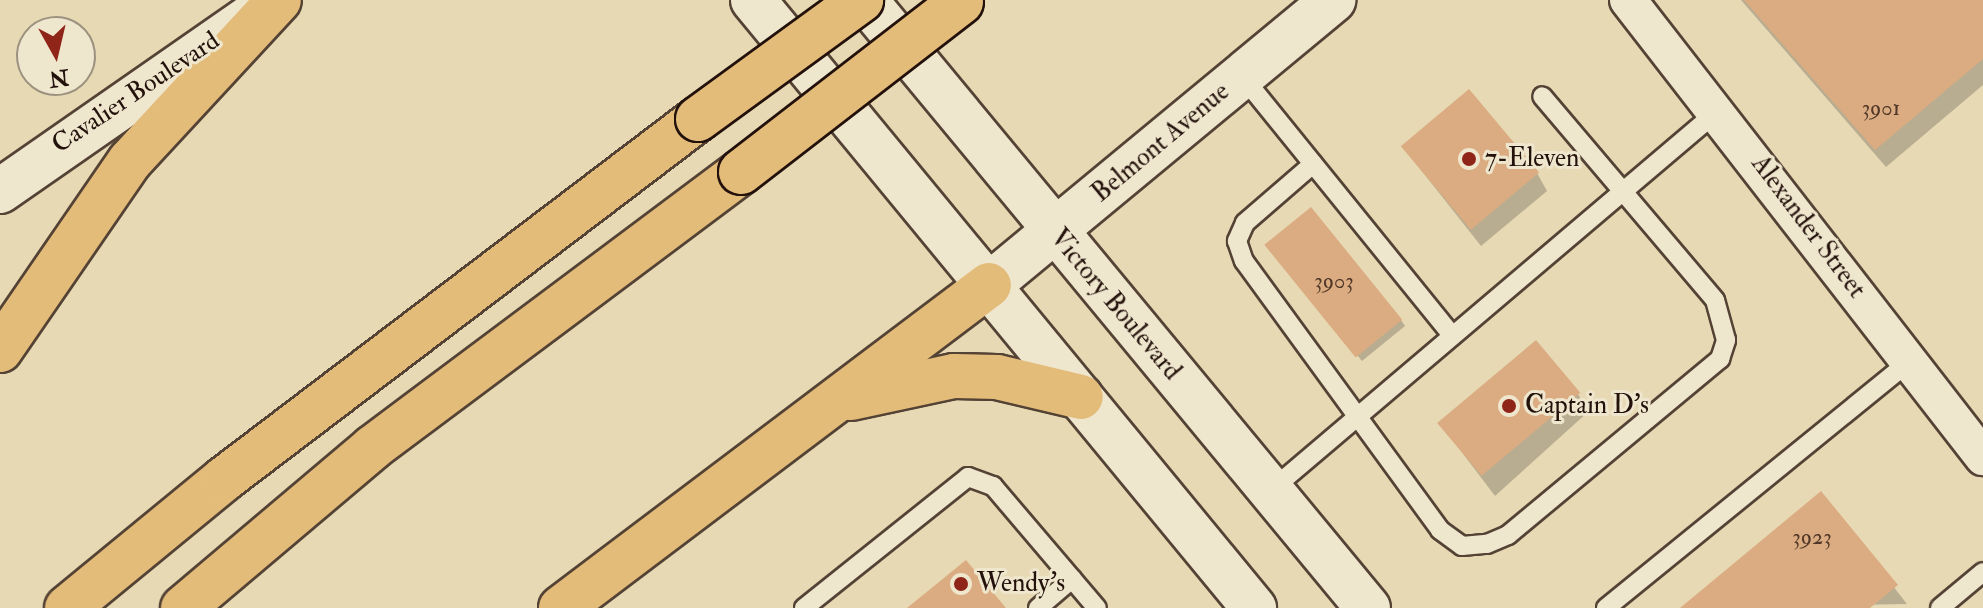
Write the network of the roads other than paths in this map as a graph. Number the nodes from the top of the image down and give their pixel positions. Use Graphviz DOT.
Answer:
graph roads {
  1 [pos="278,0"];
  2 [pos="753,0"];
  3 [pos="863,0"];
  4 [pos="1333,0"];
  5 [pos="1628,0"];
  6 [pos="963,1"];
  7 [pos="1242,76"];
  8 [pos="1542,96"];
  9 [pos="1719,110"];
  10 [pos="1313,164"];
  11 [pos="0,191"];
  12 [pos="1621,191"];
  13 [pos="1055,232"];
  14 [pos="989,285"];
  15 [pos="1449,332"];
  16 [pos="0,350"];
  17 [pos="1910,361"];
  18 [pos="1081,397"];
  19 [pos="837,402"];
  20 [pos="1353,417"];
  21 [pos="1983,457"];
  22 [pos="1270,491"];
  23 [pos="857,564"];
  24 [pos="1983,572"];
  25 [pos="1072,579"];
  26 [pos="1244,604"];
  27 [pos="67,608"];
  28 [pos="183,608"];
  29 [pos="561,608"];
  30 [pos="804,608"];
  31 [pos="818,608"];
  32 [pos="1038,608"];
  33 [pos="1097,608"];
  34 [pos="1368,608"];
  35 [pos="1606,608"];
  36 [pos="1940,608"];
  1 -- 11 [label="main road, Cavalier Boulevard"];
  1 -- 16 [label="highway"];
  2 -- 14 [label="main road"];
  3 -- 13 [label="main road, Victory Boulevard"];
  3 -- 27 [label="highway, bridge"];
  4 -- 7 [label="main road, Belmont Avenue"];
  5 -- 9 [label="street, Alexander Street"];
  6 -- 28 [label="highway, bridge"];
  7 -- 10 [label="lane"];
  7 -- 13 [label="main road, Belmont Avenue"];
  8 -- 12 [label="lane"];
  9 -- 12 [label="lane"];
  9 -- 17 [label="street, Alexander Street"];
  10 -- 15 [label="lane"];
  10 -- 20 [label="lane"];
  12 -- 15 [label="lane"];
  12 -- 20 [label="lane"];
  13 -- 14 [label="main road, Belmont Avenue"];
  13 -- 22 [label="main road, Victory Boulevard"];
  14 -- 18 [label="main road"];
  14 -- 19 [label="highway"];
  15 -- 20 [label="lane"];
  17 -- 21 [label="street, Alexander Street"];
  17 -- 35 [label="lane"];
  18 -- 19 [label="highway"];
  18 -- 26 [label="main road"];
  19 -- 29 [label="highway"];
  20 -- 22 [label="lane"];
  22 -- 34 [label="main road, Victory Boulevard"];
  23 -- 25 [label="lane"];
  23 -- 30 [label="lane"];
  23 -- 31 [label="lane"];
  24 -- 36 [label="lane"];
  25 -- 32 [label="lane"];
  25 -- 33 [label="lane"];
}
